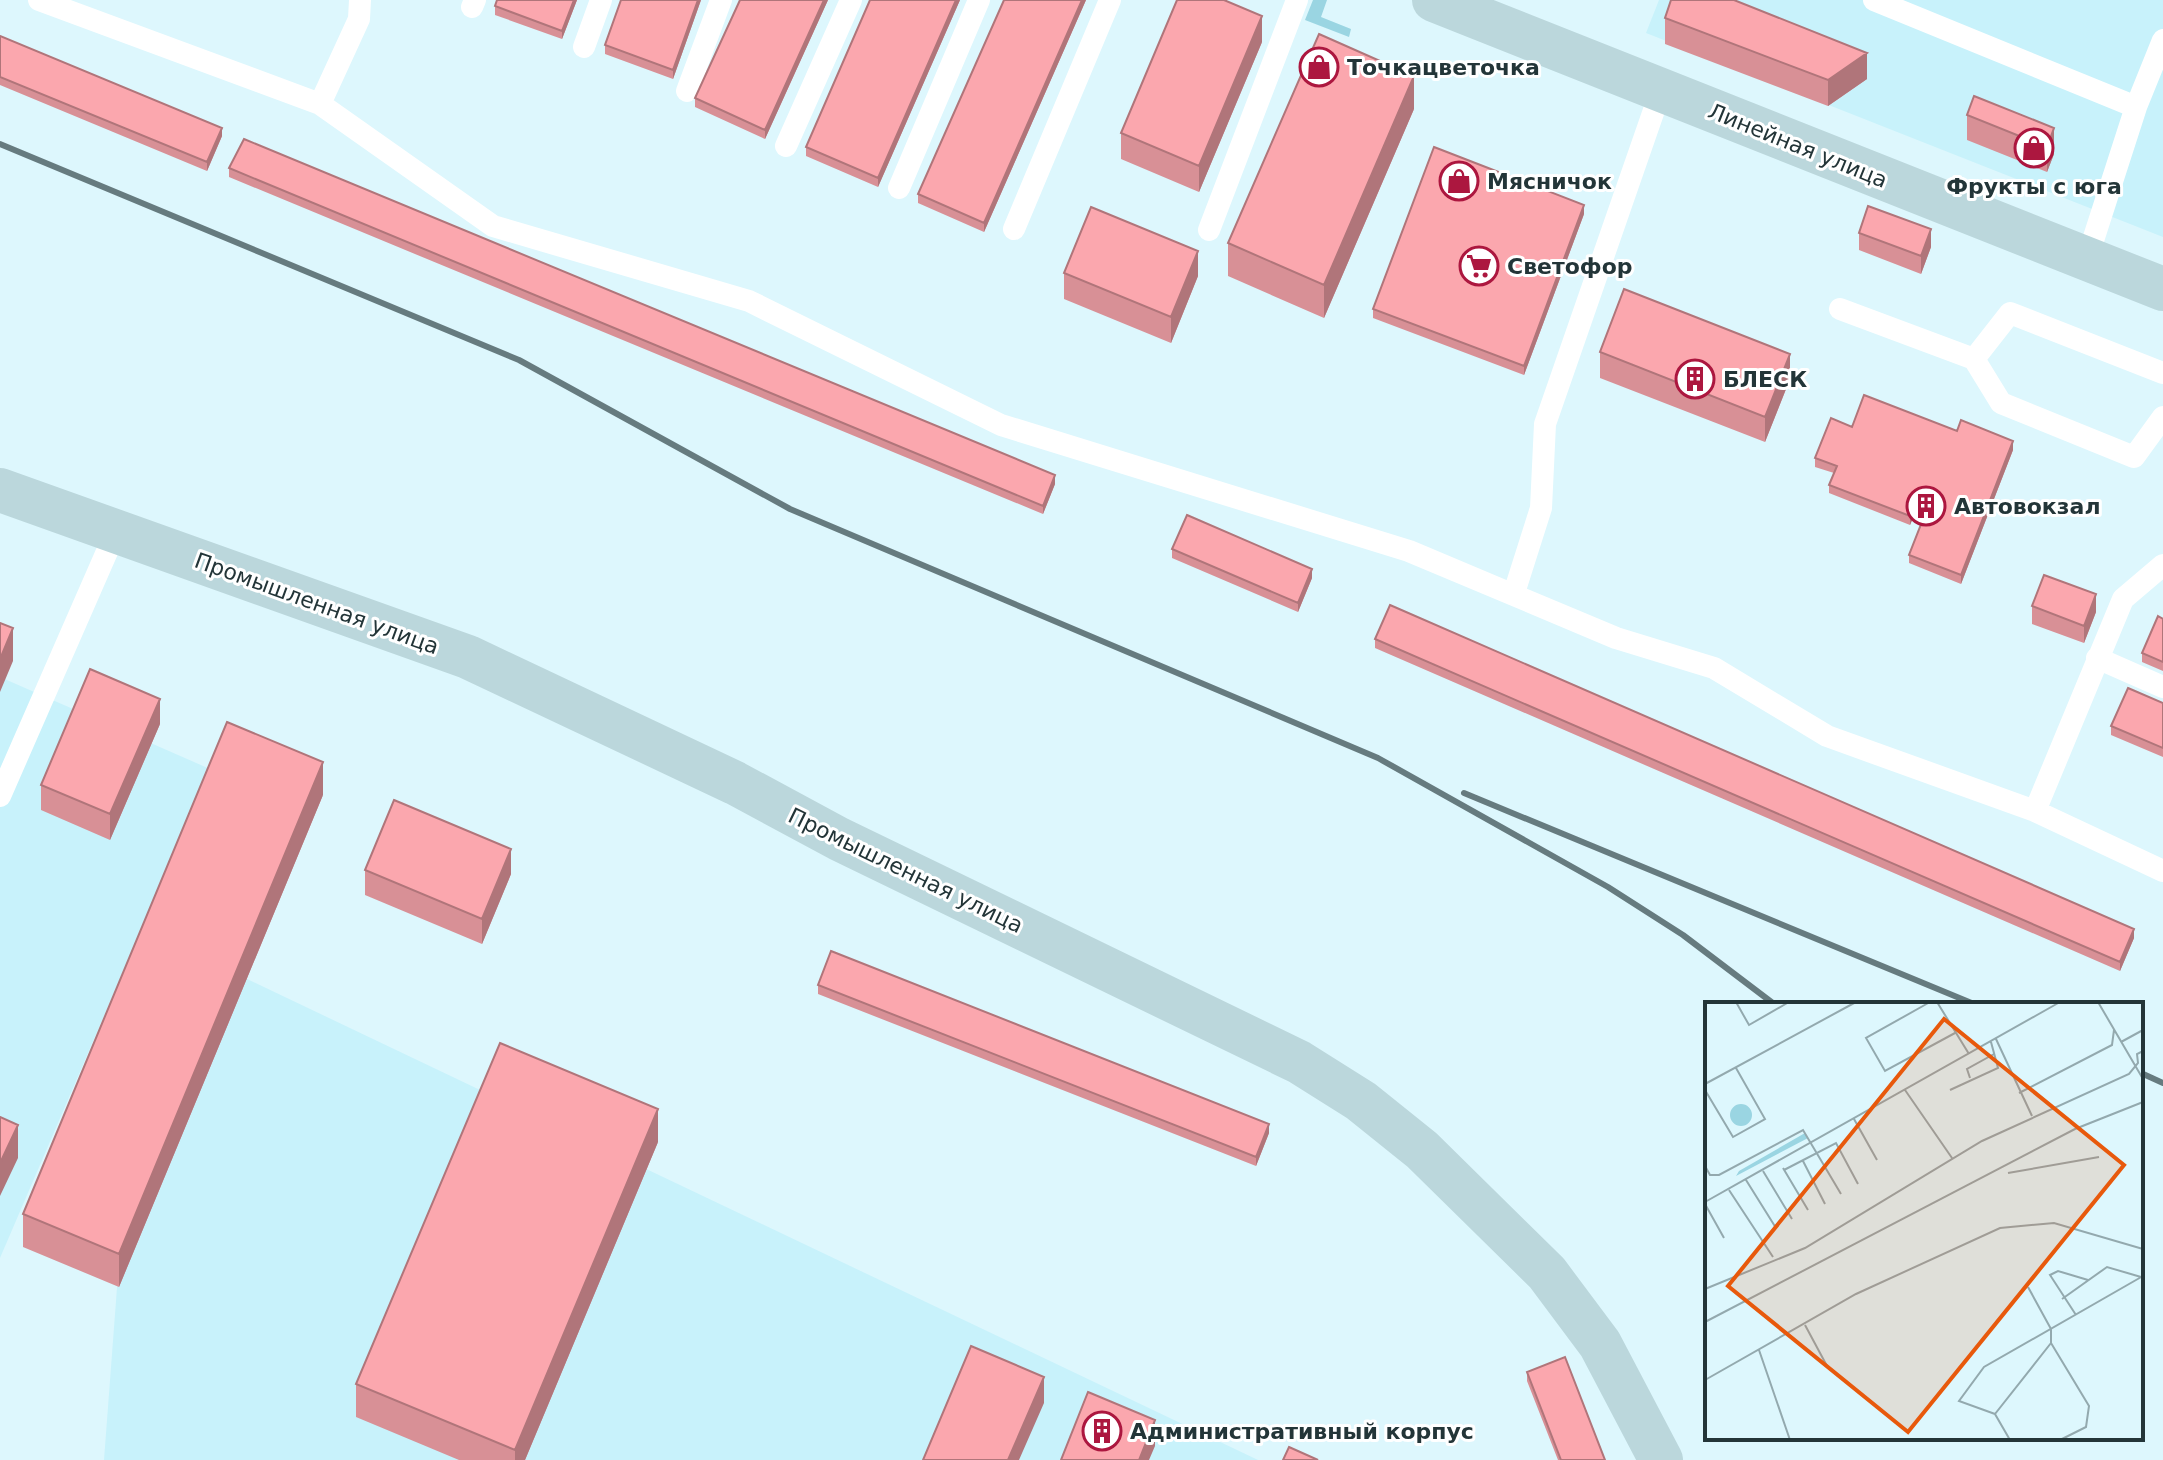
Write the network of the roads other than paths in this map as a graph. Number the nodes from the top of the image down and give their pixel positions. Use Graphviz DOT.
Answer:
graph roads {
  1 [pos="39,0"];
  2 [pos="360,0"];
  3 [pos="601,0"];
  4 [pos="721,0"];
  5 [pos="851,0"];
  6 [pos="979,0"];
  7 [pos="1110,0"];
  8 [pos="1297,0"];
  9 [pos="1434,0"];
  10 [pos="1874,0"];
  11 [pos="2163,40"];
  12 [pos="584,47"];
  13 [pos="1661,90"];
  14 [pos="687,91"];
  15 [pos="320,104"];
  16 [pos="2136,107"];
  17 [pos="786,146"];
  18 [pos="899,188"];
  19 [pos="1014,229"];
  20 [pos="1209,230"];
  21 [pos="2087,259"];
  22 [pos="2163,289"];
  23 [pos="1840,309"];
  24 [pos="1974,359"];
  25 [pos="2163,373"];
  26 [pos="2163,417"];
  27 [pos="0,490"];
  28 [pos="116,531"];
  29 [pos="2163,565"];
  30 [pos="1514,593"];
  31 [pos="2097,658"];
  32 [pos="2163,687"];
  33 [pos="0,796"];
  34 [pos="2035,811"];
  35 [pos="2163,871"];
  36 [pos="1661,1460"];
  1 -- 15 [label="lane"];
  2 -- 15 [label="lane"];
  3 -- 12 [label="lane"];
  4 -- 14 [label="lane"];
  5 -- 17 [label="lane"];
  6 -- 18 [label="lane"];
  7 -- 19 [label="lane"];
  8 -- 20 [label="lane"];
  9 -- 13 [label="street, Линейная улица"];
  10 -- 16 [label="lane"];
  11 -- 16 [label="lane"];
  13 -- 21 [label="street, Линейная улица"];
  13 -- 30 [label="lane"];
  15 -- 30 [label="lane"];
  16 -- 21 [label="lane"];
  21 -- 22 [label="street, Линейная улица"];
  23 -- 24 [label="lane"];
  24 -- 25 [label="lane"];
  24 -- 26 [label="lane"];
  27 -- 28 [label="street, Промышленная улица"];
  28 -- 33 [label="lane"];
  28 -- 36 [label="street, Промышленная улица"];
  29 -- 31 [label="lane"];
  30 -- 34 [label="lane"];
  31 -- 32 [label="lane"];
  31 -- 34 [label="lane"];
  34 -- 35 [label="lane"];
}
